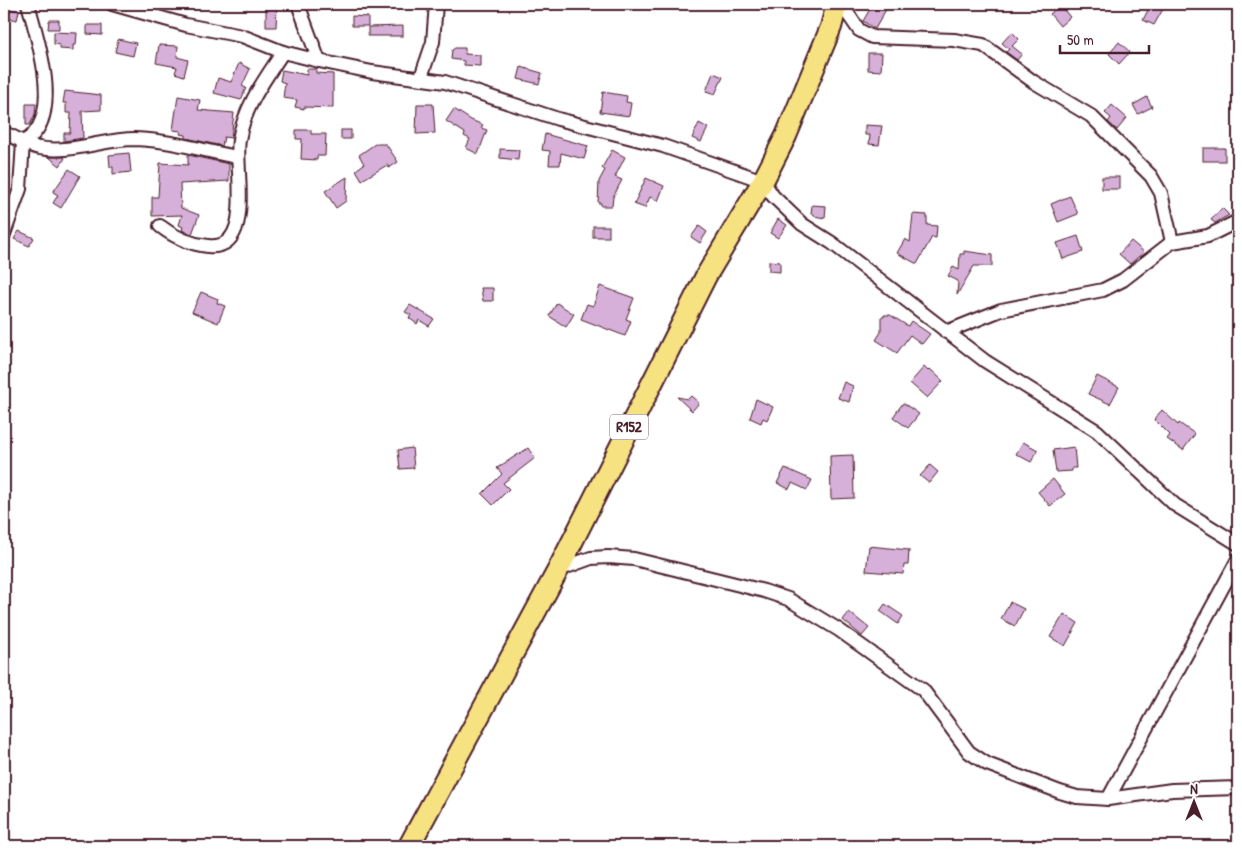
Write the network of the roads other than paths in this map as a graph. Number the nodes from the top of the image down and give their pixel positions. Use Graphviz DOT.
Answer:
graph roads {
  1 [pos="28,4"];
  2 [pos="112,4"];
  3 [pos="298,4"];
  4 [pos="436,4"];
  5 [pos="837,4"];
  6 [pos="841,4"];
  7 [pos="283,52"];
  8 [pos="319,61"];
  9 [pos="420,78"];
  10 [pos="4,133"];
  11 [pos="24,142"];
  12 [pos="238,157"];
  13 [pos="763,181"];
  14 [pos="1238,221"];
  15 [pos="160,226"];
  16 [pos="4,234"];
  17 [pos="1172,242"];
  18 [pos="946,332"];
  19 [pos="1238,544"];
  20 [pos="1238,558"];
  21 [pos="558,570"];
  22 [pos="1238,788"];
  23 [pos="1108,799"];
  24 [pos="409,846"];
  1 -- 11 [label="street"];
  2 -- 7 [label="street"];
  3 -- 8 [label="street"];
  4 -- 9 [label="street"];
  5 -- 13 [label="main road, R152"];
  6 -- 17 [label="street"];
  7 -- 8 [label="street"];
  7 -- 12 [label="street"];
  8 -- 9 [label="street"];
  9 -- 13 [label="street"];
  10 -- 11 [label="street"];
  11 -- 12 [label="street"];
  11 -- 16 [label="street"];
  12 -- 15 [label="street"];
  13 -- 18 [label="street"];
  13 -- 21 [label="main road, R152"];
  14 -- 17 [label="street"];
  17 -- 18 [label="street"];
  18 -- 19 [label="street"];
  20 -- 23 [label="street"];
  21 -- 23 [label="street"];
  21 -- 24 [label="main road, R152"];
  22 -- 23 [label="street"];
}
